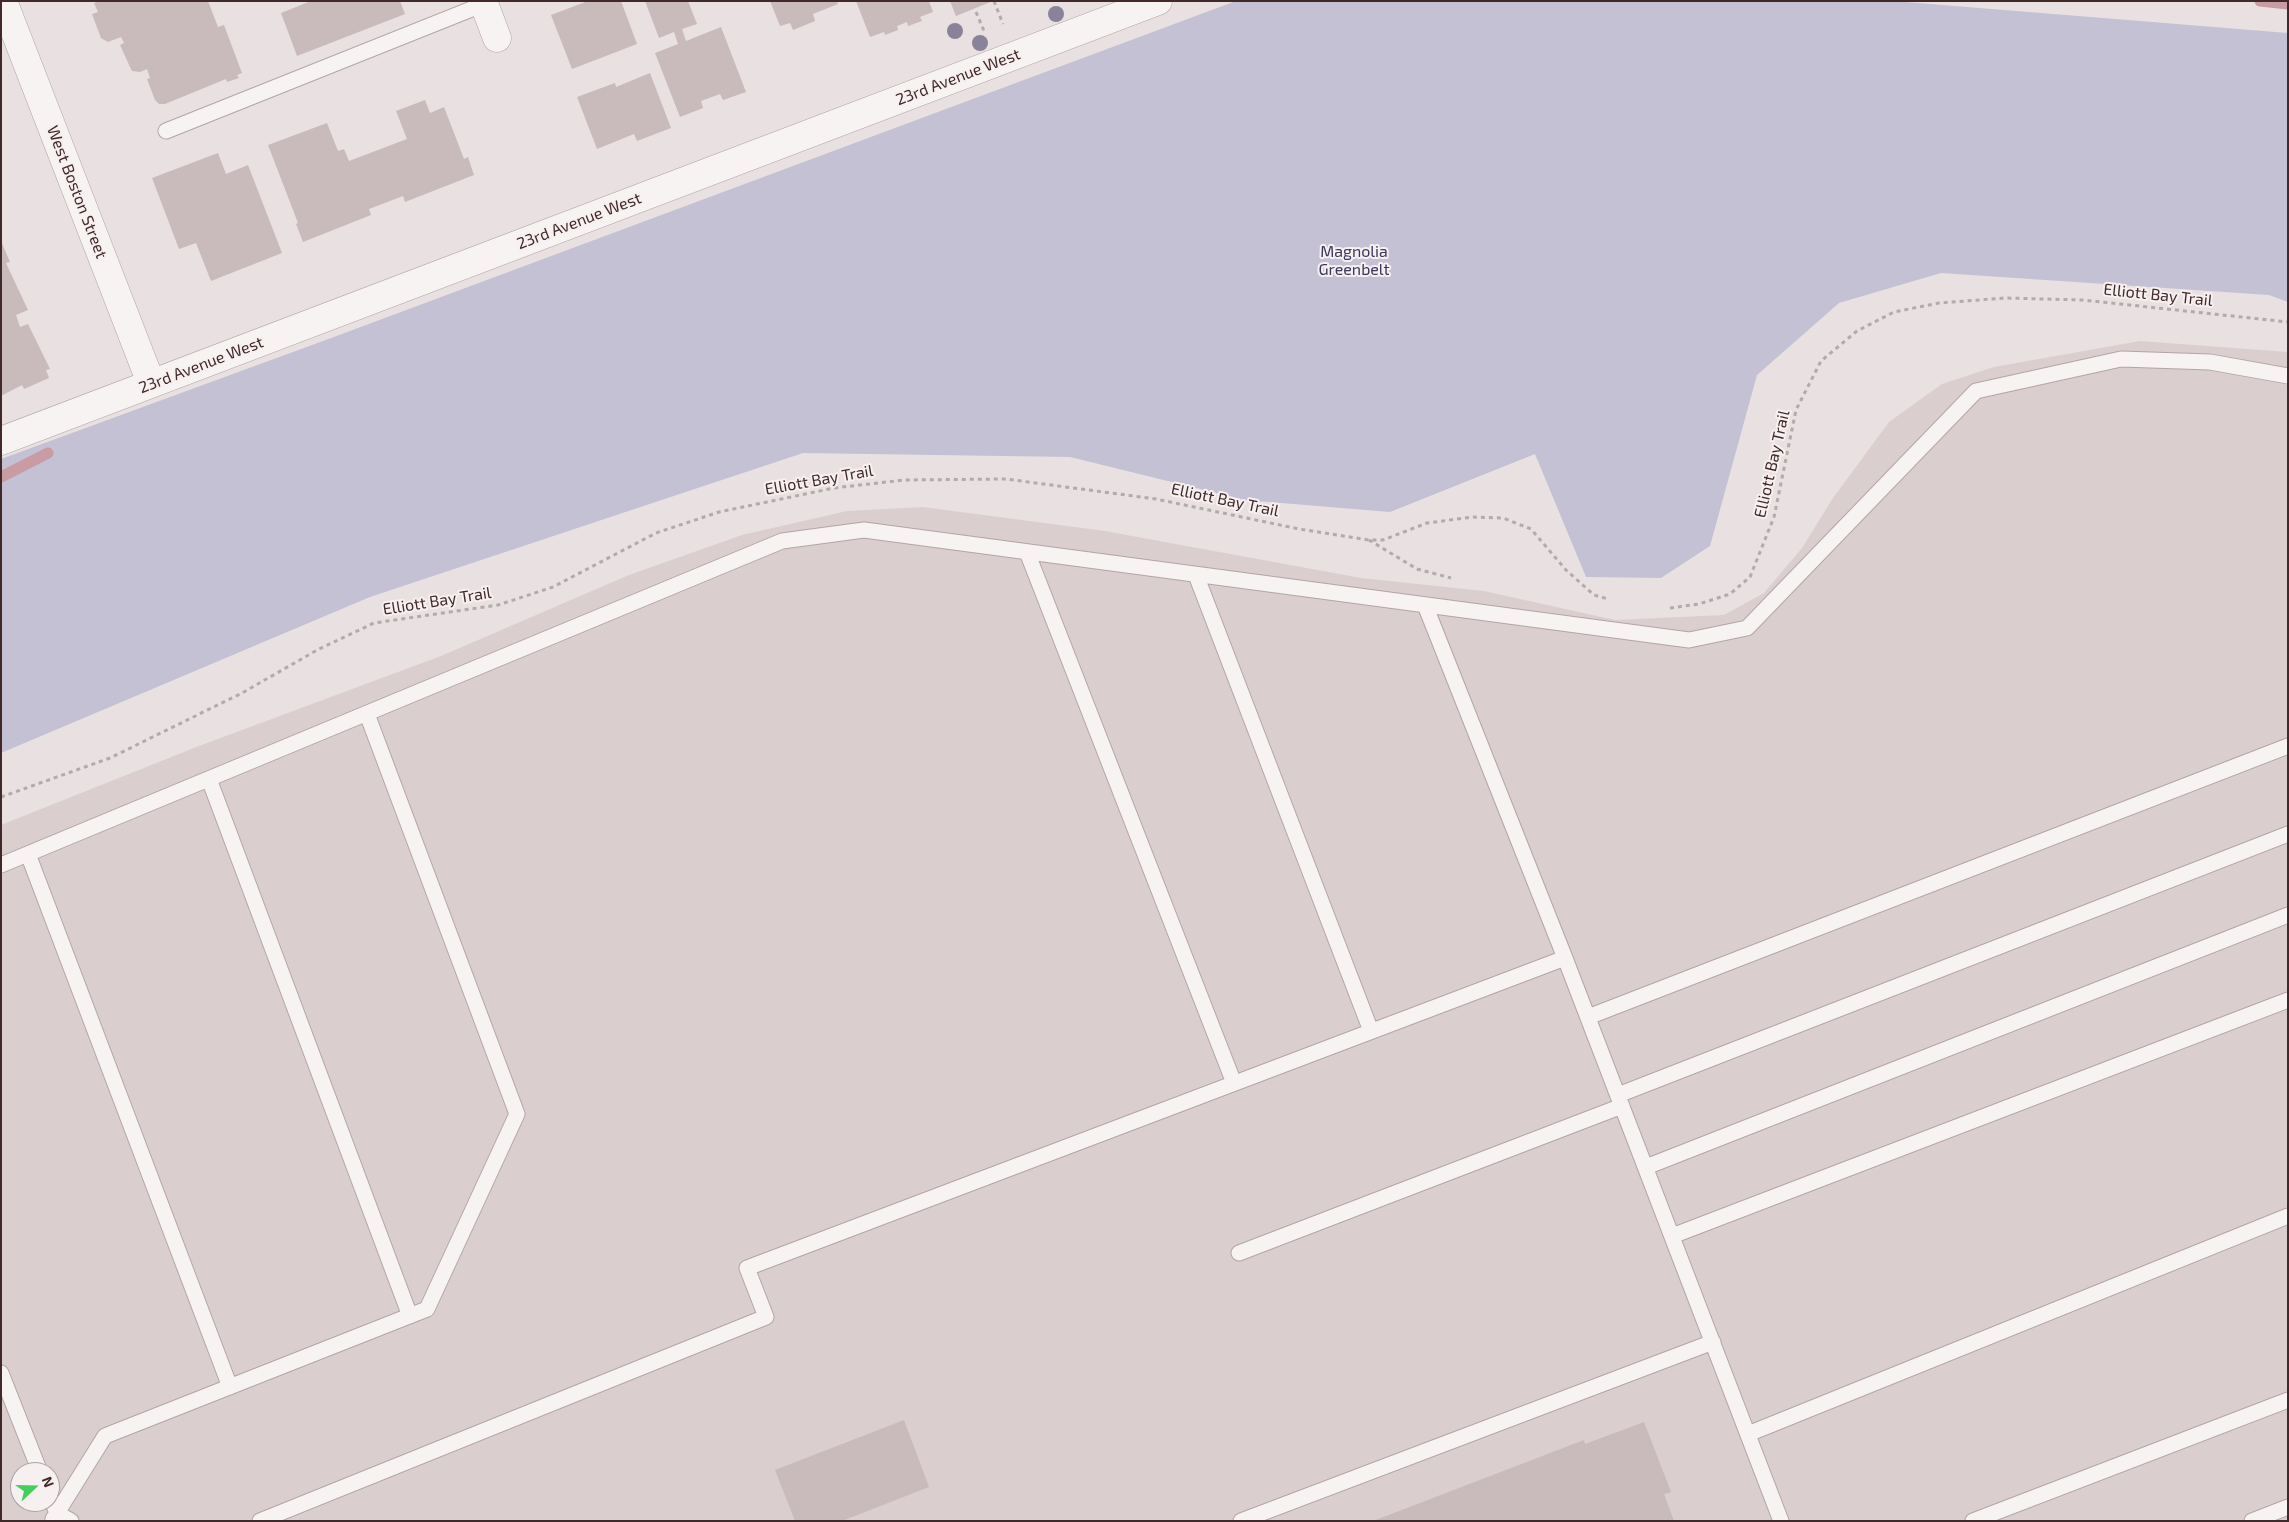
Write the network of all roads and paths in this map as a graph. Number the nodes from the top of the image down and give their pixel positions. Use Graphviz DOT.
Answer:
graph roads {
  1 [pos="3,1"];
  2 [pos="994,1"];
  3 [pos="1158,1"];
  4 [pos="484,3"];
  5 [pos="976,12"];
  6 [pos="1003,25"];
  7 [pos="984,32"];
  8 [pos="497,38"];
  9 [pos="166,131"];
  10 [pos="2288,322"];
  11 [pos="2288,376"];
  12 [pos="152,383"];
  13 [pos="1,441"];
  14 [pos="1369,540"];
  15 [pos="1027,552"];
  16 [pos="1196,575"];
  17 [pos="1452,579"];
  18 [pos="1587,598"];
  19 [pos="1610,600"];
  20 [pos="1616,603"];
  21 [pos="1425,605"];
  22 [pos="1664,609"];
  23 [pos="366,714"];
  24 [pos="2288,746"];
  25 [pos="209,780"];
  26 [pos="1,797"];
  27 [pos="2288,834"];
  28 [pos="28,854"];
  29 [pos="1,865"];
  30 [pos="2288,915"];
  31 [pos="1565,958"];
  32 [pos="2288,1000"];
  33 [pos="1588,1017"];
  34 [pos="1371,1031"];
  35 [pos="1234,1084"];
  36 [pos="1620,1100"];
  37 [pos="1646,1167"];
  38 [pos="2288,1216"];
  39 [pos="1672,1236"];
  40 [pos="1239,1253"];
  41 [pos="410,1316"];
  42 [pos="1713,1342"];
  43 [pos="1,1373"];
  44 [pos="230,1387"];
  45 [pos="2288,1400"];
  46 [pos="1748,1434"];
  47 [pos="36,1462"];
  48 [pos="2288,1507"];
  49 [pos="56,1518"];
  50 [pos="71,1521"];
  51 [pos="260,1521"];
  52 [pos="1242,1521"];
  53 [pos="1781,1521"];
  54 [pos="1973,1521"];
  55 [pos="2252,1521"];
  1 -- 12 [label="street, West Boston Street"];
  2 -- 6 [label="path"];
  3 -- 12 [label="street, 23rd Avenue West"];
  4 -- 8 [label="street"];
  4 -- 9 [label="lane"];
  5 -- 7 [label="path"];
  10 -- 22 [label="path, Elliott Bay Trail"];
  11 -- 21 [label="lane"];
  12 -- 13 [label="street, 23rd Avenue West"];
  14 -- 17 [label="path"];
  14 -- 19 [label="path, Elliott Bay Trail"];
  14 -- 26 [label="path, Elliott Bay Trail"];
  15 -- 16 [label="lane"];
  15 -- 23 [label="lane"];
  15 -- 35 [label="lane"];
  16 -- 21 [label="lane"];
  16 -- 34 [label="lane"];
  18 -- 20 [label="path"];
  21 -- 31 [label="lane"];
  23 -- 25 [label="lane"];
  23 -- 41 [label="lane"];
  24 -- 33 [label="lane"];
  25 -- 28 [label="lane"];
  25 -- 41 [label="lane"];
  27 -- 36 [label="lane"];
  28 -- 29 [label="lane"];
  28 -- 44 [label="lane"];
  30 -- 37 [label="lane"];
  31 -- 33 [label="lane"];
  31 -- 34 [label="lane"];
  32 -- 39 [label="lane"];
  33 -- 36 [label="lane"];
  34 -- 35 [label="lane"];
  35 -- 51 [label="lane"];
  36 -- 37 [label="lane"];
  36 -- 40 [label="lane"];
  37 -- 39 [label="lane"];
  38 -- 46 [label="lane"];
  39 -- 42 [label="lane"];
  41 -- 44 [label="lane"];
  42 -- 46 [label="lane"];
  42 -- 52 [label="lane"];
  43 -- 47 [label="lane"];
  44 -- 49 [label="lane"];
  45 -- 54 [label="lane"];
  46 -- 53 [label="lane"];
  48 -- 55 [label="lane"];
  49 -- 50 [label="lane"];
}
